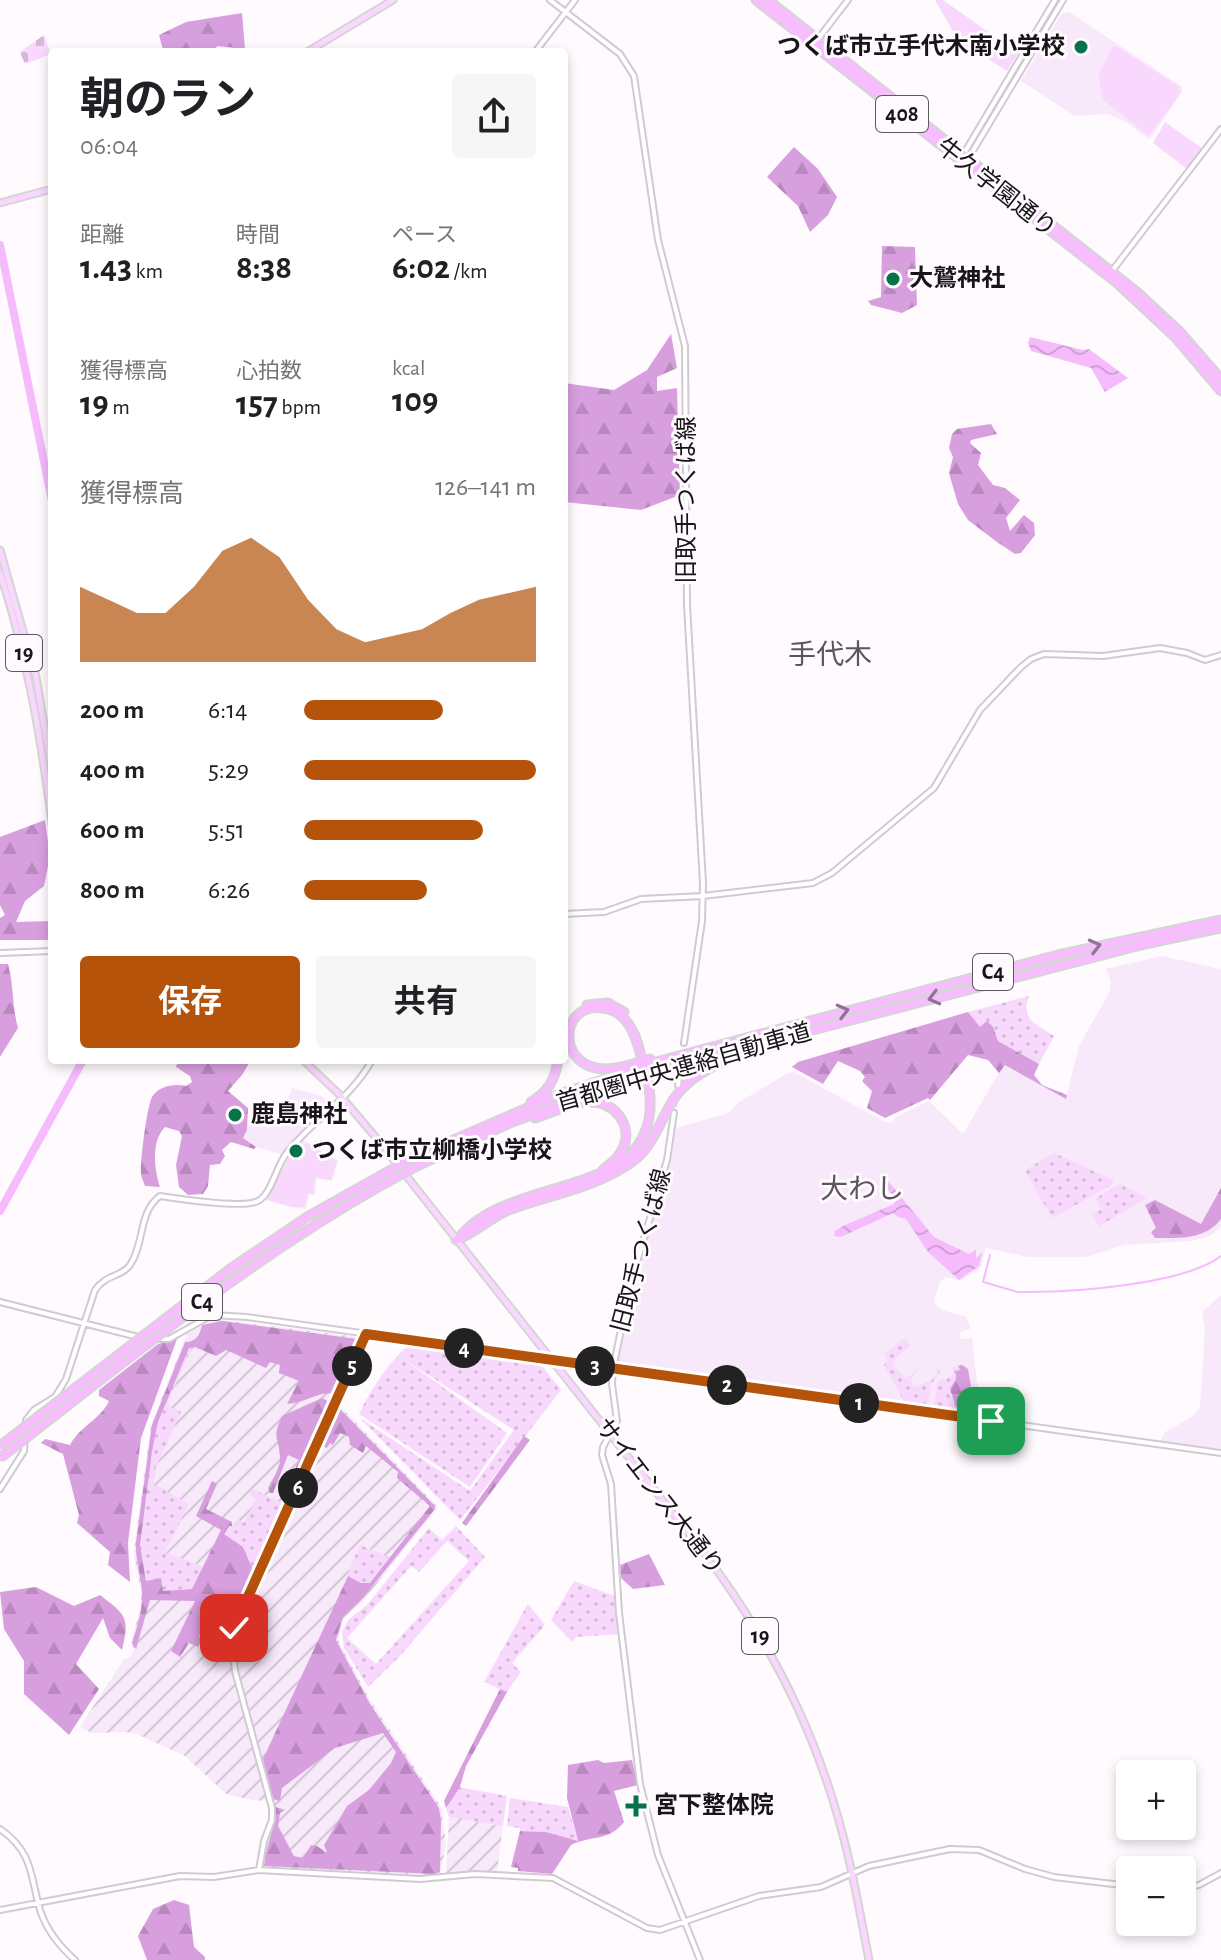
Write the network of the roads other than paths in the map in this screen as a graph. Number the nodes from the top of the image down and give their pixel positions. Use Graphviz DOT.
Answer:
graph roads {
  1 [pos="393,0"];
  2 [pos="550,0"];
  3 [pos="575,0"];
  4 [pos="756,0"];
  5 [pos="768,0"];
  6 [pos="848,0"];
  7 [pos="1055,0"];
  8 [pos="1063,0"];
  9 [pos="566,12"];
  10 [pos="816,42"];
  11 [pos="314,48"];
  12 [pos="538,48"];
  13 [pos="1221,129"];
  14 [pos="965,157"];
  15 [pos="48,190"];
  16 [pos="0,203"];
  17 [pos="1110,273"];
  18 [pos="1221,379"];
  19 [pos="1221,391"];
  20 [pos="0,550"];
  21 [pos="0,573"];
  22 [pos="1221,655"];
  23 [pos="48,748"];
  24 [pos="48,798"];
  25 [pos="703,896"];
  26 [pos="568,914"];
  27 [pos="1221,920"];
  28 [pos="1221,928"];
  29 [pos="48,951"];
  30 [pos="0,953"];
  31 [pos="860,1017"];
  32 [pos="568,1021"];
  33 [pos="768,1031"];
  34 [pos="568,1038"];
  35 [pos="568,1038"];
  36 [pos="684,1043"];
  37 [pos="307,1064"];
  38 [pos="370,1064"];
  39 [pos="557,1064"];
  40 [pos="343,1099"];
  41 [pos="674,1113"];
  42 [pos="512,1122"];
  43 [pos="446,1142"];
  44 [pos="416,1162"];
  45 [pos="629,1164"];
  46 [pos="599,1175"];
  47 [pos="456,1240"];
  48 [pos="0,1302"];
  49 [pos="84,1326"];
  50 [pos="366,1334"];
  51 [pos="551,1360"];
  52 [pos="613,1369"];
  53 [pos="611,1435"];
  54 [pos="0,1446"];
  55 [pos="1221,1453"];
  56 [pos="0,1458"];
  57 [pos="0,1489"];
  58 [pos="0,1829"];
  59 [pos="259,1870"];
  60 [pos="1221,1873"];
  61 [pos="852,1875"];
  62 [pos="1116,1884"];
  63 [pos="1196,1886"];
  64 [pos="39,1905"];
  65 [pos="0,1910"];
  66 [pos="684,1922"];
  67 [pos="75,1960"];
  68 [pos="700,1960"];
  69 [pos="869,1960"];
  1 -- 11 [label="main road"];
  2 -- 9 [label="street, 旧取手つくば線"];
  3 -- 9 [label="street"];
  4 -- 10 [label="highway, 牛久学園通り / 408"];
  5 -- 10 [label="highway, 牛久学園通り / 408"];
  6 -- 10 [label="street"];
  7 -- 14 [label="street"];
  8 -- 14 [label="street"];
  9 -- 12 [label="street"];
  9 -- 25 [label="street, 旧取手つくば線"];
  10 -- 14 [label="highway, 牛久学園通り / 408"];
  13 -- 17 [label="street"];
  14 -- 17 [label="highway, 牛久学園通り / 408"];
  15 -- 16 [label="main road"];
  17 -- 18 [label="highway, 牛久学園通り / 408"];
  17 -- 19 [label="highway, 牛久学園通り / 408"];
  20 -- 23 [label="main road, 19"];
  21 -- 24 [label="main road, 19"];
  22 -- 25 [label="street"];
  25 -- 26 [label="street"];
  25 -- 36 [label="street, 旧取手つくば線"];
  33 -- 27 [label="highway, 首都圏中央連絡自動車道 / C4, one-way"];
  28 -- 31 [label="highway, 首都圏中央連絡自動車道 / C4, one-way"];
  29 -- 30 [label="street"];
  31 -- 42 [label="highway, 首都圏中央連絡自動車道 / C4"];
  31 -- 45 [label="highway"];
  32 -- 34 [label="highway"];
  33 -- 35 [label="highway"];
  33 -- 43 [label="highway, 首都圏中央連絡自動車道 / C4"];
  37 -- 40 [label="main road, サイエンス大通り / 19"];
  38 -- 40 [label="street"];
  39 -- 43 [label="highway"];
  40 -- 47 [label="main road, サイエンス大通り / 19"];
  40 -- 49 [label="street"];
  41 -- 52 [label="street, 旧取手つくば線"];
  42 -- 44 [label="highway, 首都圏中央連絡自動車道 / C4"];
  42 -- 46 [label="highway"];
  43 -- 44 [label="highway, 首都圏中央連絡自動車道 / C4"];
  44 -- 54 [label="highway, 首都圏中央連絡自動車道 / C4, bridge"];
  44 -- 56 [label="highway, 首都圏中央連絡自動車道 / C4, bridge"];
  45 -- 46 [label="highway"];
  45 -- 47 [label="highway"];
  46 -- 47 [label="highway"];
  47 -- 51 [label="main road, サイエンス大通り / 19"];
  48 -- 49 [label="street"];
  49 -- 50 [label="street"];
  49 -- 57 [label="street"];
  50 -- 51 [label="street"];
  50 -- 59 [label="street"];
  51 -- 52 [label="street"];
  51 -- 53 [label="main road, サイエンス大通り / 19"];
  52 -- 53 [label="street, 旧取手つくば線"];
  52 -- 55 [label="street"];
  53 -- 61 [label="main road, サイエンス大通り / 19"];
  53 -- 66 [label="street, 旧取手つくば線"];
  58 -- 64 [label="street"];
  59 -- 64 [label="street"];
  59 -- 66 [label="street"];
  60 -- 63 [label="street"];
  61 -- 62 [label="street"];
  61 -- 66 [label="street"];
  61 -- 69 [label="main road, サイエンス大通り / 19"];
  64 -- 65 [label="street"];
  64 -- 67 [label="street"];
  66 -- 68 [label="street, 旧取手つくば線"];
}
